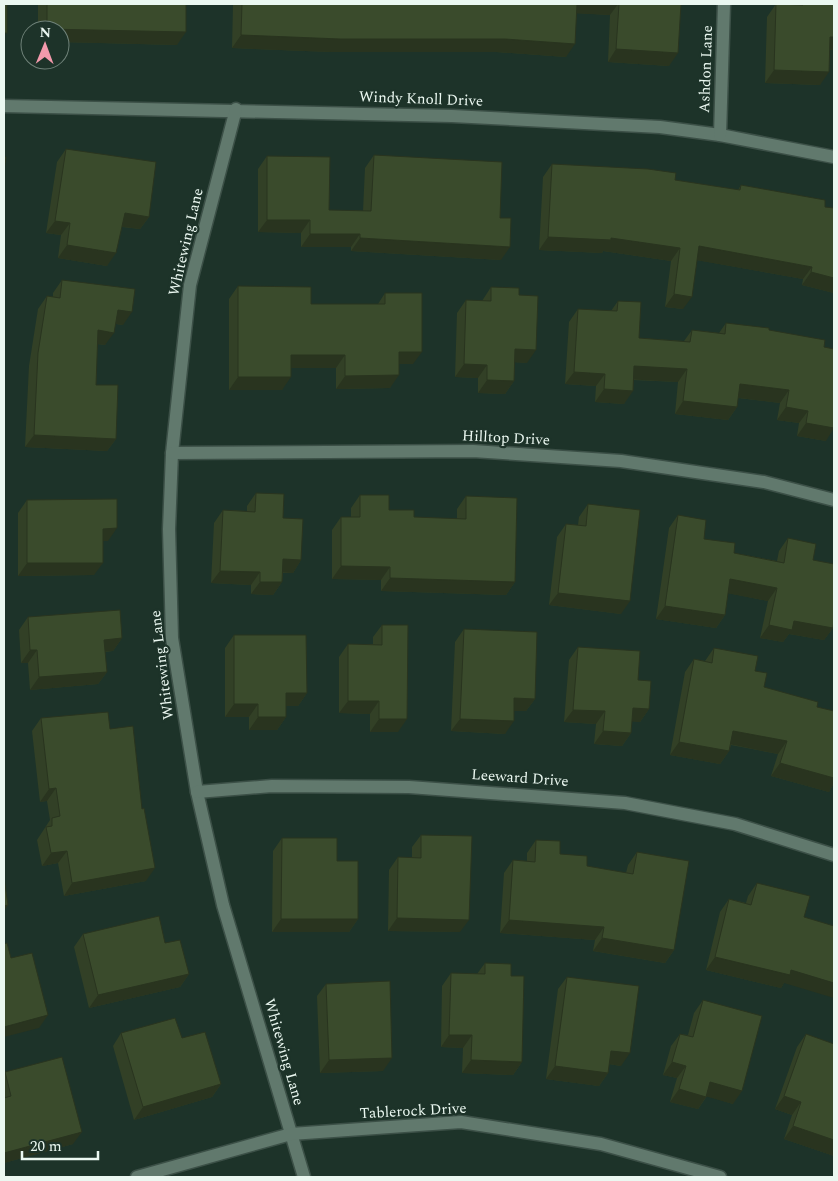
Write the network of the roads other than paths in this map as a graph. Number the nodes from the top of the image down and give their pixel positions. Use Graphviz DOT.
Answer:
graph roads {
  1 [pos="724,4"];
  2 [pos="4,106"];
  3 [pos="236,109"];
  4 [pos="720,135"];
  5 [pos="834,157"];
  6 [pos="172,453"];
  7 [pos="834,500"];
  8 [pos="197,792"];
  9 [pos="834,855"];
  10 [pos="291,1134"];
  11 [pos="137,1177"];
  12 [pos="304,1177"];
  13 [pos="720,1177"];
  1 -- 4 [label="street, Ashdon Lane"];
  2 -- 3 [label="street, Windy Knoll Drive"];
  3 -- 4 [label="street, Windy Knoll Drive"];
  3 -- 6 [label="street, Whitewing Lane"];
  4 -- 5 [label="street, Windy Knoll Drive"];
  6 -- 7 [label="street, Hilltop Drive"];
  6 -- 8 [label="street, Whitewing Lane"];
  8 -- 9 [label="street, Leeward Drive"];
  8 -- 10 [label="street, Whitewing Lane"];
  10 -- 11 [label="street, Tablerock Drive"];
  10 -- 12 [label="street, Whitewing Lane"];
  10 -- 13 [label="street, Tablerock Drive"];
}
